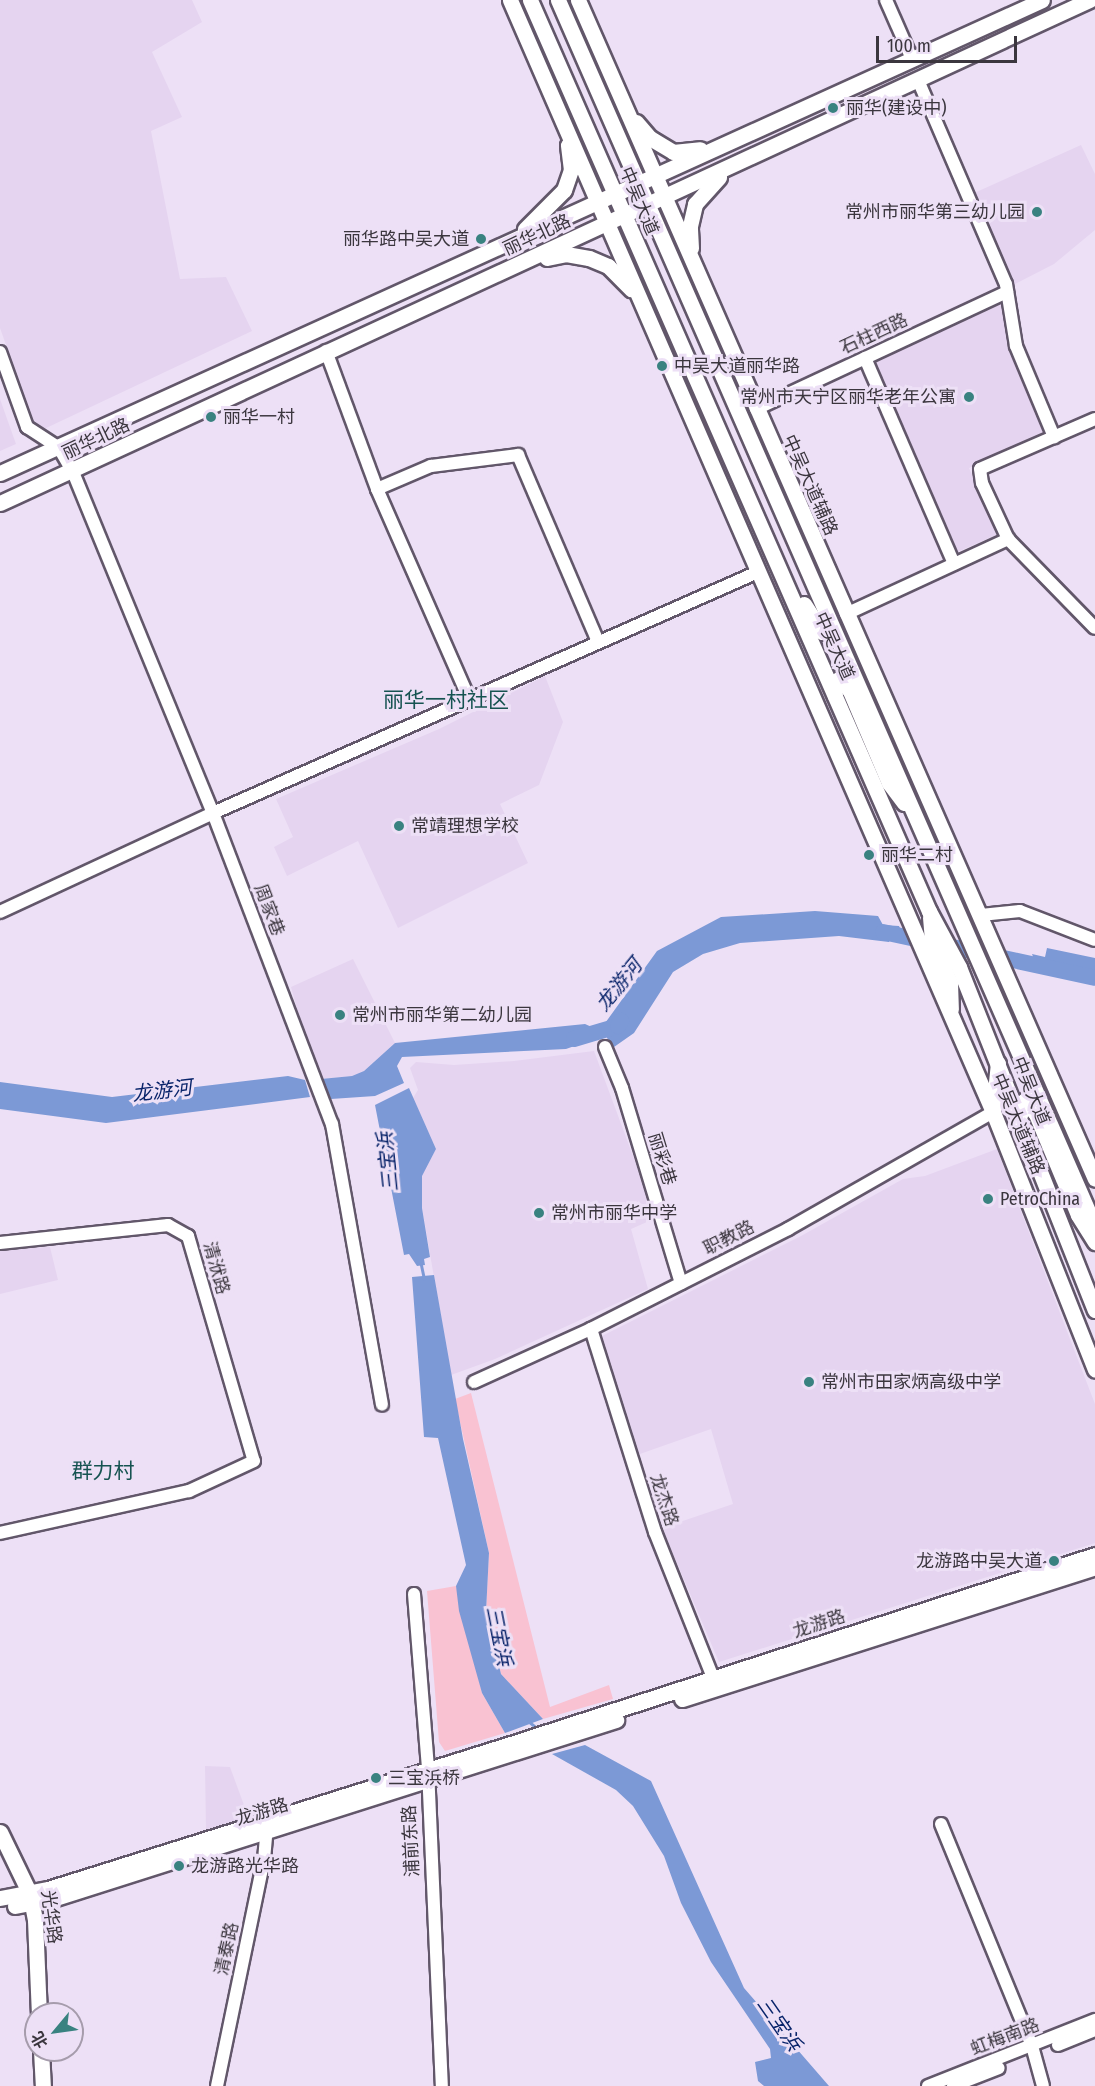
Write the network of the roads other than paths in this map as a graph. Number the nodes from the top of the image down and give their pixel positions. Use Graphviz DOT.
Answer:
graph roads {
  1 [pos="510,0"];
  2 [pos="530,0"];
  3 [pos="558,0"];
  4 [pos="578,0"];
  5 [pos="886,0"];
  6 [pos="1042,0"];
  7 [pos="1089,0"];
  8 [pos="568,22"];
  9 [pos="550,45"];
  10 [pos="912,59"];
  11 [pos="918,80"];
  12 [pos="606,109"];
  13 [pos="627,113"];
  14 [pos="583,118"];
  15 [pos="566,127"];
  16 [pos="712,148"];
  17 [pos="727,169"];
  18 [pos="655,175"];
  19 [pos="638,183"];
  20 [pos="614,194"];
  21 [pos="665,198"];
  22 [pos="598,201"];
  23 [pos="648,206"];
  24 [pos="624,217"];
  25 [pos="608,224"];
  26 [pos="509,242"];
  27 [pos="691,257"];
  28 [pos="524,263"];
  29 [pos="682,284"];
  30 [pos="656,290"];
  31 [pos="1007,292"];
  32 [pos="638,295"];
  33 [pos="681,346"];
  34 [pos="326,351"];
  35 [pos="0,352"];
  36 [pos="865,358"];
  37 [pos="716,361"];
  38 [pos="754,405"];
  39 [pos="1095,419"];
  40 [pos="1054,437"];
  41 [pos="59,448"];
  42 [pos="731,461"];
  43 [pos="73,472"];
  44 [pos="0,473"];
  45 [pos="742,485"];
  46 [pos="378,489"];
  47 [pos="0,503"];
  48 [pos="797,504"];
  49 [pos="743,539"];
  50 [pos="1008,539"];
  51 [pos="954,564"];
  52 [pos="758,573"];
  53 [pos="815,589"];
  54 [pos="826,613"];
  55 [pos="846,614"];
  56 [pos="1095,628"];
  57 [pos="598,642"];
  58 [pos="836,698"];
  59 [pos="469,699"];
  60 [pos="821,718"];
  61 [pos="874,721"];
  62 [pos="213,813"];
  63 [pos="939,821"];
  64 [pos="891,824"];
  65 [pos="921,825"];
  66 [pos="0,912"];
  67 [pos="981,915"];
  68 [pos="1095,939"];
  69 [pos="939,940"];
  70 [pos="959,967"];
  71 [pos="1017,997"];
  72 [pos="952,1020"];
  73 [pos="1014,1041"];
  74 [pos="605,1047"];
  75 [pos="998,1060"];
  76 [pos="1028,1073"];
  77 [pos="993,1112"];
  78 [pos="1020,1115"];
  79 [pos="1095,1179"];
  80 [pos="1095,1227"];
  81 [pos="1095,1242"];
  82 [pos="0,1243"];
  83 [pos="1082,1275"];
  84 [pos="681,1283"];
  85 [pos="1095,1295"];
  86 [pos="1095,1310"];
  87 [pos="591,1329"];
  88 [pos="1095,1369"];
  89 [pos="474,1382"];
  90 [pos="382,1404"];
  91 [pos="0,1533"];
  92 [pos="1095,1555"];
  93 [pos="1095,1567"];
  94 [pos="414,1594"];
  95 [pos="713,1678"];
  96 [pos="561,1733"];
  97 [pos="427,1776"];
  98 [pos="941,1824"];
  99 [pos="268,1825"];
  100 [pos="0,1832"];
  101 [pos="0,1898"];
  102 [pos="31,1899"];
  103 [pos="0,1907"];
  104 [pos="38,2002"];
  105 [pos="1095,2020"];
  106 [pos="1095,2030"];
  107 [pos="1033,2050"];
  108 [pos="42,2062"];
  109 [pos="43,2086"];
  110 [pos="217,2086"];
  111 [pos="442,2086"];
  112 [pos="928,2086"];
  113 [pos="953,2086"];
  114 [pos="1043,2086"];
  1 -- 9 [label="main road"];
  1 -- 15 [label="main road"];
  2 -- 9 [label="main road, 中吴大道"];
  3 -- 8 [label="main road, 中吴大道"];
  4 -- 13 [label="main road, 中吴大道辅路"];
  5 -- 10 [label="street"];
  6 -- 10 [label="main road, 丽华北路"];
  7 -- 11 [label="main road, 丽华北路"];
  8 -- 12 [label="main road, 中吴大道"];
  8 -- 13 [label="main road"];
  9 -- 14 [label="main road, 中吴大道"];
  10 -- 16 [label="main road, 丽华北路"];
  11 -- 17 [label="main road, 丽华北路"];
  11 -- 31 [label="street"];
  12 -- 14 [label="main road"];
  12 -- 19 [label="main road, 中吴大道"];
  13 -- 16 [label="main road"];
  13 -- 18 [label="main road, 中吴大道辅路"];
  14 -- 20 [label="main road, 中吴大道"];
  15 -- 22 [label="main road"];
  15 -- 26 [label="main road"];
  16 -- 18 [label="main road, 丽华北路"];
  17 -- 21 [label="main road, 丽华北路"];
  17 -- 27 [label="main road"];
  18 -- 19 [label="main road, 丽华北路"];
  18 -- 21 [label="main road, 中吴大道辅路"];
  19 -- 20 [label="main road, 丽华北路"];
  19 -- 23 [label="main road, 中吴大道"];
  20 -- 22 [label="main road, 丽华北路"];
  20 -- 24 [label="main road, 中吴大道"];
  21 -- 23 [label="main road, 丽华北路"];
  21 -- 27 [label="main road, 中吴大道辅路"];
  22 -- 25 [label="main road"];
  22 -- 26 [label="main road, 丽华北路"];
  23 -- 24 [label="main road, 丽华北路"];
  23 -- 29 [label="main road, 中吴大道"];
  24 -- 25 [label="main road, 丽华北路"];
  24 -- 30 [label="main road, 中吴大道"];
  25 -- 28 [label="main road, 丽华北路"];
  25 -- 32 [label="main road"];
  26 -- 41 [label="main road, 丽华北路"];
  27 -- 38 [label="main road, 中吴大道辅路"];
  28 -- 32 [label="main road"];
  28 -- 34 [label="main road, 丽华北路"];
  29 -- 30 [label="main road"];
  29 -- 37 [label="main road, 中吴大道"];
  30 -- 33 [label="main road, 中吴大道"];
  31 -- 36 [label="street, 石柱西路"];
  31 -- 40 [label="street"];
  32 -- 33 [label="main road"];
  32 -- 49 [label="main road"];
  33 -- 42 [label="main road, 中吴大道"];
  34 -- 43 [label="main road, 丽华北路"];
  34 -- 46 [label="street"];
  35 -- 41 [label="street"];
  36 -- 38 [label="street, 石柱西路"];
  36 -- 51 [label="street"];
  37 -- 38 [label="main road"];
  37 -- 53 [label="main road, 中吴大道"];
  38 -- 48 [label="main road, 中吴大道辅路"];
  39 -- 40 [label="street"];
  40 -- 50 [label="street"];
  41 -- 43 [label="street, 周家巷"];
  41 -- 44 [label="main road, 丽华北路"];
  42 -- 45 [label="main road, 中吴大道"];
  42 -- 49 [label="main road"];
  43 -- 47 [label="main road, 丽华北路"];
  43 -- 62 [label="street, 周家巷"];
  45 -- 54 [label="main road"];
  45 -- 58 [label="main road, 中吴大道"];
  46 -- 57 [label="street"];
  46 -- 59 [label="street"];
  48 -- 53 [label="main road"];
  48 -- 55 [label="main road, 中吴大道辅路"];
  49 -- 52 [label="main road"];
  50 -- 51 [label="street"];
  50 -- 56 [label="street"];
  51 -- 55 [label="street"];
  52 -- 57 [label="street"];
  52 -- 60 [label="main road"];
  53 -- 54 [label="main road, 中吴大道"];
  54 -- 61 [label="main road, 中吴大道"];
  55 -- 63 [label="main road, 中吴大道辅路"];
  57 -- 59 [label="street"];
  58 -- 64 [label="main road, 中吴大道"];
  58 -- 65 [label="main road"];
  59 -- 62 [label="street"];
  60 -- 64 [label="main road"];
  60 -- 72 [label="main road, 中吴大道辅路"];
  61 -- 63 [label="main road"];
  61 -- 65 [label="main road, 中吴大道"];
  62 -- 66 [label="street"];
  62 -- 90 [label="street, 周家巷"];
  63 -- 67 [label="main road, 中吴大道辅路"];
  64 -- 69 [label="main road, 中吴大道"];
  65 -- 73 [label="main road, 中吴大道"];
  67 -- 68 [label="street"];
  67 -- 71 [label="main road, 中吴大道辅路"];
  69 -- 70 [label="main road, 中吴大道"];
  69 -- 72 [label="main road"];
  70 -- 73 [label="main road"];
  70 -- 75 [label="main road, 中吴大道"];
  71 -- 76 [label="main road"];
  71 -- 79 [label="main road"];
  72 -- 77 [label="main road, 中吴大道辅路"];
  73 -- 76 [label="main road, 中吴大道"];
  74 -- 84 [label="street, 丽彩巷"];
  75 -- 77 [label="main road"];
  75 -- 78 [label="main road, 中吴大道"];
  76 -- 80 [label="main road, 中吴大道"];
  77 -- 84 [label="street, 职教路"];
  77 -- 88 [label="main road, 中吴大道辅路"];
  78 -- 81 [label="main road"];
  78 -- 83 [label="main road, 中吴大道"];
  82 -- 91 [label="street, 清洑路"];
  83 -- 85 [label="main road"];
  83 -- 86 [label="main road, 中吴大道"];
  84 -- 87 [label="street, 职教路"];
  87 -- 89 [label="street, 职教路"];
  87 -- 95 [label="street, 龙杰路"];
  92 -- 95 [label="main road, 龙游路"];
  93 -- 96 [label="main road, 龙游路"];
  94 -- 97 [label="street, 浦前东路"];
  95 -- 96 [label="main road, 龙游路"];
  96 -- 97 [label="main road, 龙游路"];
  97 -- 99 [label="main road, 龙游路"];
  97 -- 111 [label="street, 浦前东路"];
  98 -- 107 [label="street"];
  99 -- 102 [label="main road, 龙游路"];
  99 -- 110 [label="street, 清泰路"];
  100 -- 102 [label="main road, 光华路"];
  101 -- 102 [label="main road, 龙游路"];
  102 -- 103 [label="main road, 龙游路"];
  102 -- 104 [label="main road, 光华路"];
  105 -- 107 [label="street, 虹梅南路"];
  106 -- 107 [label="street, 虹梅南路"];
  107 -- 112 [label="street, 虹梅南路"];
  107 -- 113 [label="street, 虹梅南路"];
  107 -- 114 [label="street"];
  108 -- 109 [label="main road"];
}
